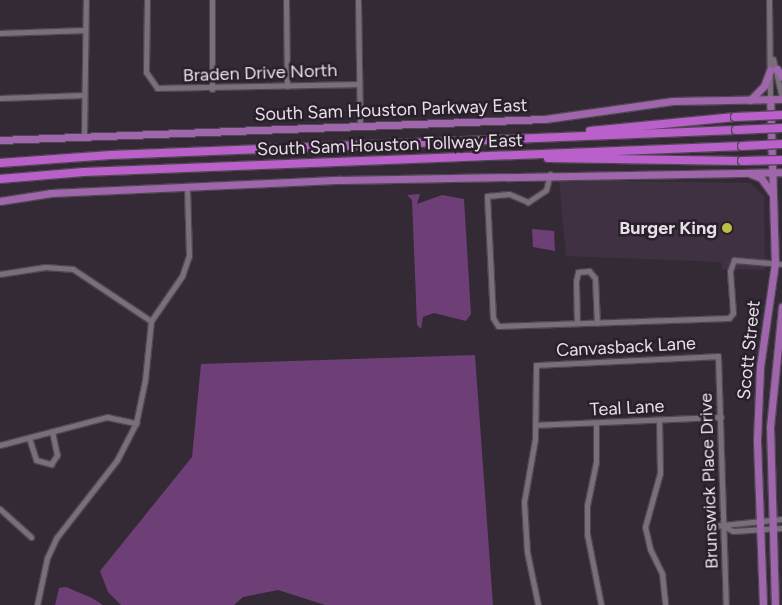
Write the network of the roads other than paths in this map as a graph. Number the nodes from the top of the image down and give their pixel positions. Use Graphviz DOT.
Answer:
graph roads {
  1 [pos="86,0"];
  2 [pos="147,0"];
  3 [pos="212,0"];
  4 [pos="286,0"];
  5 [pos="358,0"];
  6 [pos="769,0"];
  7 [pos="85,30"];
  8 [pos="0,33"];
  9 [pos="774,70"];
  10 [pos="782,77"];
  11 [pos="359,84"];
  12 [pos="287,86"];
  13 [pos="212,89"];
  14 [pos="84,95"];
  15 [pos="0,98"];
  16 [pos="782,98"];
  17 [pos="770,99"];
  18 [pos="750,100"];
  19 [pos="782,115"];
  20 [pos="360,126"];
  21 [pos="782,128"];
  22 [pos="84,136"];
  23 [pos="552,137"];
  24 [pos="0,140"];
  25 [pos="782,144"];
  26 [pos="494,155"];
  27 [pos="782,160"];
  28 [pos="0,163"];
  29 [pos="771,172"];
  30 [pos="782,172"];
  31 [pos="748,173"];
  32 [pos="550,174"];
  33 [pos="0,179"];
  34 [pos="187,187"];
  35 [pos="773,194"];
  36 [pos="0,201"];
  37 [pos="778,263"];
  38 [pos="0,274"];
  39 [pos="782,306"];
  40 [pos="151,321"];
  41 [pos="577,323"];
  42 [pos="597,323"];
  43 [pos="763,346"];
  44 [pos="776,348"];
  45 [pos="718,356"];
  46 [pos="721,417"];
  47 [pos="660,420"];
  48 [pos="136,423"];
  49 [pos="596,423"];
  50 [pos="535,425"];
  51 [pos="52,432"];
  52 [pos="29,438"];
  53 [pos="0,445"];
  54 [pos="0,509"];
  55 [pos="782,519"];
  56 [pos="761,520"];
  57 [pos="773,520"];
  58 [pos="713,526"];
  59 [pos="724,526"];
  60 [pos="782,528"];
  61 [pos="761,529"];
  62 [pos="774,529"];
  63 [pos="31,538"];
  64 [pos="37,605"];
  65 [pos="538,605"];
  66 [pos="601,605"];
  67 [pos="665,605"];
  68 [pos="726,605"];
  69 [pos="763,605"];
  70 [pos="775,605"];
  1 -- 7 [label="street"];
  2 -- 13 [label="street, Braden Drive North"];
  3 -- 13 [label="street"];
  4 -- 12 [label="street"];
  5 -- 11 [label="street"];
  6 -- 9 [label="street"];
  7 -- 8 [label="street"];
  7 -- 14 [label="street"];
  9 -- 10 [label="main road"];
  9 -- 16 [label="street"];
  9 -- 17 [label="street"];
  9 -- 18 [label="main road"];
  11 -- 12 [label="street, Braden Drive North"];
  11 -- 20 [label="street"];
  12 -- 13 [label="street, Braden Drive North"];
  14 -- 15 [label="street"];
  14 -- 22 [label="street"];
  16 -- 17 [label="main road, South Sam Houston Parkway East"];
  17 -- 18 [label="main road, South Sam Houston Parkway East"];
  17 -- 29 [label="main road, Scott Street"];
  18 -- 20 [label="main road, South Sam Houston Parkway East"];
  19 -- 23 [label="highway, bridge"];
  20 -- 22 [label="main road, South Sam Houston Parkway East"];
  21 -- 23 [label="highway, South Sam Houston Tollway East, bridge"];
  22 -- 24 [label="main road, South Sam Houston Parkway East"];
  23 -- 28 [label="highway, South Sam Houston Tollway East"];
  25 -- 26 [label="highway, South Sam Houston Tollway East, bridge"];
  26 -- 27 [label="highway, bridge"];
  26 -- 33 [label="highway, South Sam Houston Tollway East"];
  29 -- 30 [label="main road"];
  29 -- 31 [label="main road"];
  29 -- 35 [label="main road, Scott Street"];
  31 -- 32 [label="main road"];
  31 -- 35 [label="main road"];
  32 -- 34 [label="main road"];
  32 -- 41 [label="street"];
  34 -- 36 [label="main road"];
  34 -- 40 [label="street"];
  35 -- 37 [label="main road, Scott Street"];
  37 -- 42 [label="street"];
  37 -- 43 [label="main road, Scott Street"];
  38 -- 40 [label="street"];
  39 -- 44 [label="main road, Scott Street"];
  40 -- 48 [label="street"];
  41 -- 42 [label="street"];
  41 -- 42 [label="street"];
  43 -- 44 [label="main road"];
  43 -- 56 [label="main road, Scott Street"];
  44 -- 57 [label="main road, Scott Street"];
  45 -- 46 [label="street, Brunswick Place Drive"];
  45 -- 50 [label="street, Canvasback Lane"];
  46 -- 47 [label="street, Teal Lane"];
  46 -- 59 [label="street, Brunswick Place Drive"];
  47 -- 49 [label="street, Teal Lane"];
  47 -- 67 [label="street"];
  48 -- 51 [label="street"];
  48 -- 64 [label="street"];
  49 -- 50 [label="street, Teal Lane"];
  49 -- 66 [label="street"];
  50 -- 65 [label="street"];
  51 -- 52 [label="street"];
  51 -- 52 [label="street"];
  52 -- 53 [label="street"];
  54 -- 63 [label="street"];
  55 -- 57 [label="street"];
  56 -- 57 [label="street"];
  56 -- 59 [label="street"];
  56 -- 61 [label="main road, Scott Street"];
  57 -- 62 [label="main road, Scott Street"];
  58 -- 59 [label="street"];
  59 -- 61 [label="street"];
  59 -- 68 [label="street, Brunswick Place Drive"];
  60 -- 62 [label="street"];
  61 -- 62 [label="street"];
  61 -- 69 [label="main road, Scott Street"];
  62 -- 70 [label="main road, Scott Street"];
}
